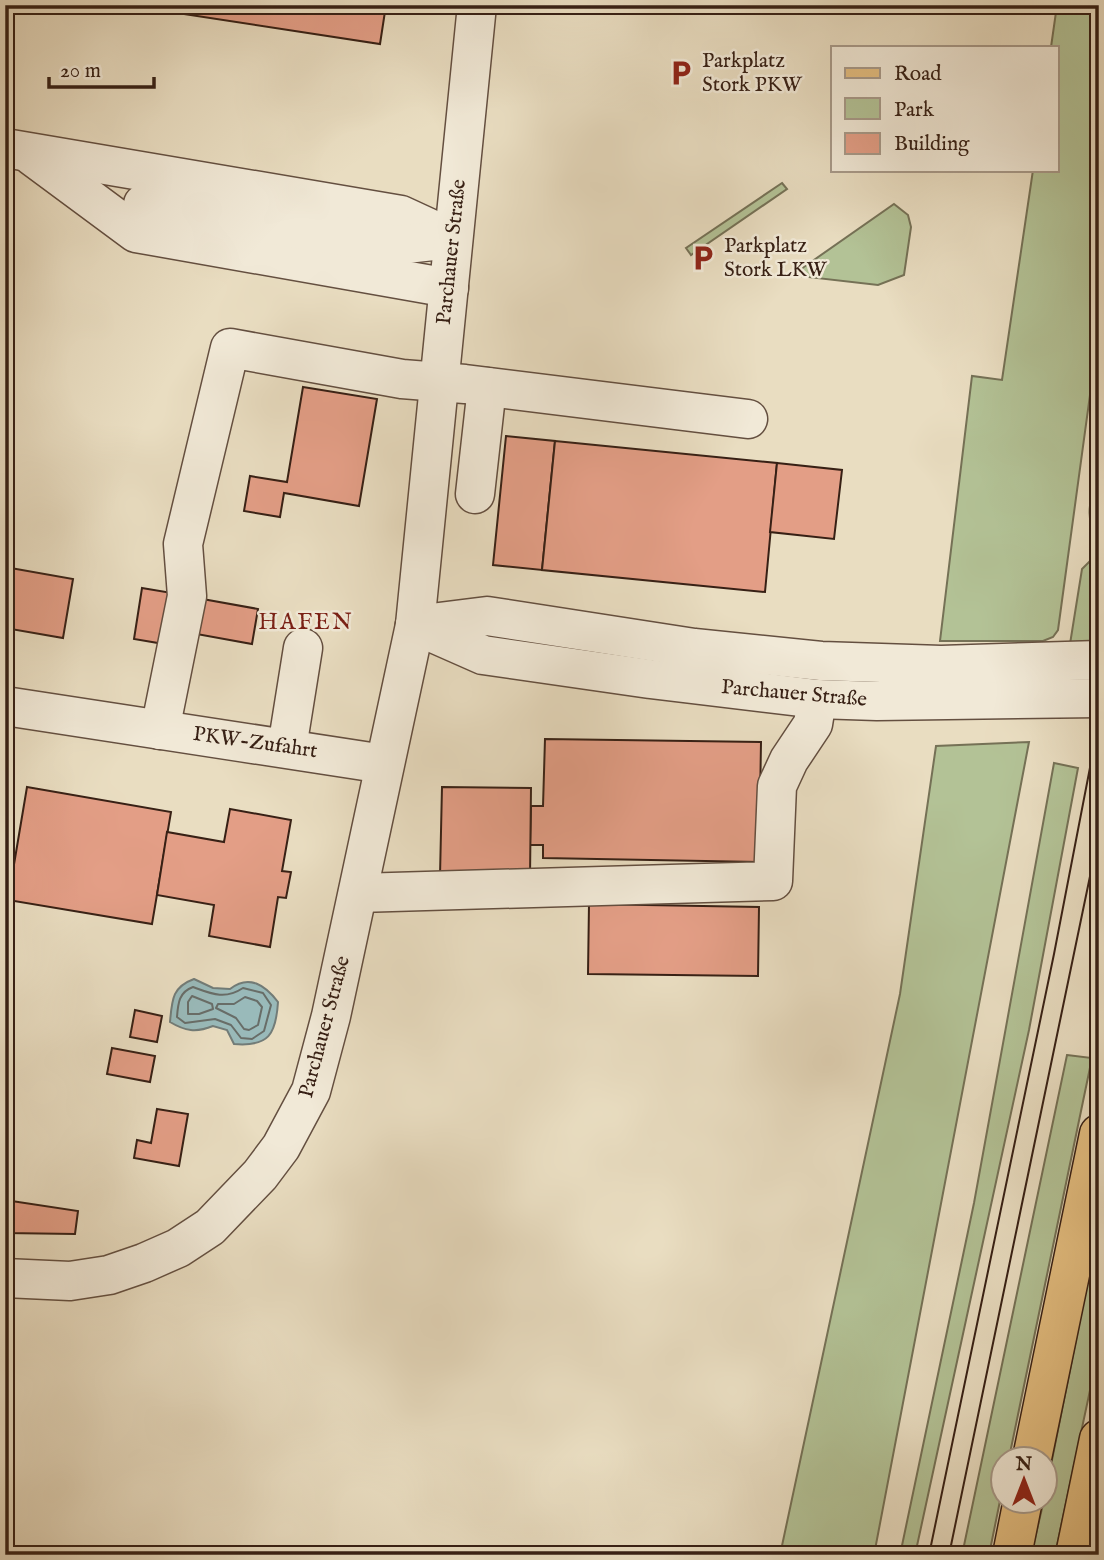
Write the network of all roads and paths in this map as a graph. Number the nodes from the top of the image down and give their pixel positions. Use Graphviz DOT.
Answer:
graph roads {
  1 [pos="477,5"];
  2 [pos="15,149"];
  3 [pos="143,204"];
  4 [pos="453,239"];
  5 [pos="449,288"];
  6 [pos="439,383"];
  7 [pos="487,387"];
  8 [pos="748,419"];
  9 [pos="475,494"];
  10 [pos="415,625"];
  11 [pos="303,648"];
  12 [pos="1099,660"];
  13 [pos="1099,698"];
  14 [pos="817,699"];
  15 [pos="5,706"];
  16 [pos="160,730"];
  17 [pos="287,748"];
  18 [pos="367,761"];
  19 [pos="358,893"];
  20 [pos="1099,1134"];
  21 [pos="5,1278"];
  22 [pos="1099,1439"];
  23 [pos="1035,1444"];
  24 [pos="1020,1514"];
  25 [pos="1012,1555"];
  26 [pos="1075,1555"];
  1 -- 4 [label="street, Parchauer Straße"];
  2 -- 4 [label="street"];
  2 -- 5 [label="street"];
  3 -- 4 [label="street"];
  4 -- 5 [label="street, Parchauer Straße"];
  5 -- 6 [label="street, Parchauer Straße"];
  6 -- 7 [label="street"];
  6 -- 10 [label="street, Parchauer Straße"];
  6 -- 16 [label="street"];
  7 -- 8 [label="street"];
  7 -- 9 [label="street"];
  10 -- 12 [label="street, Parchauer Straße"];
  10 -- 14 [label="street, Parchauer Straße"];
  10 -- 18 [label="street, Parchauer Straße"];
  11 -- 17 [label="street"];
  13 -- 14 [label="street, Parchauer Straße"];
  14 -- 19 [label="street"];
  15 -- 16 [label="street, PKW-Zufahrt"];
  16 -- 17 [label="street, PKW-Zufahrt"];
  17 -- 18 [label="street, PKW-Zufahrt"];
  18 -- 19 [label="street, Parchauer Straße"];
  19 -- 21 [label="street, Parchauer Straße"];
  20 -- 23 [label="main road"];
  22 -- 26 [label="main road"];
  24 -- 25 [label="main road"];
}
